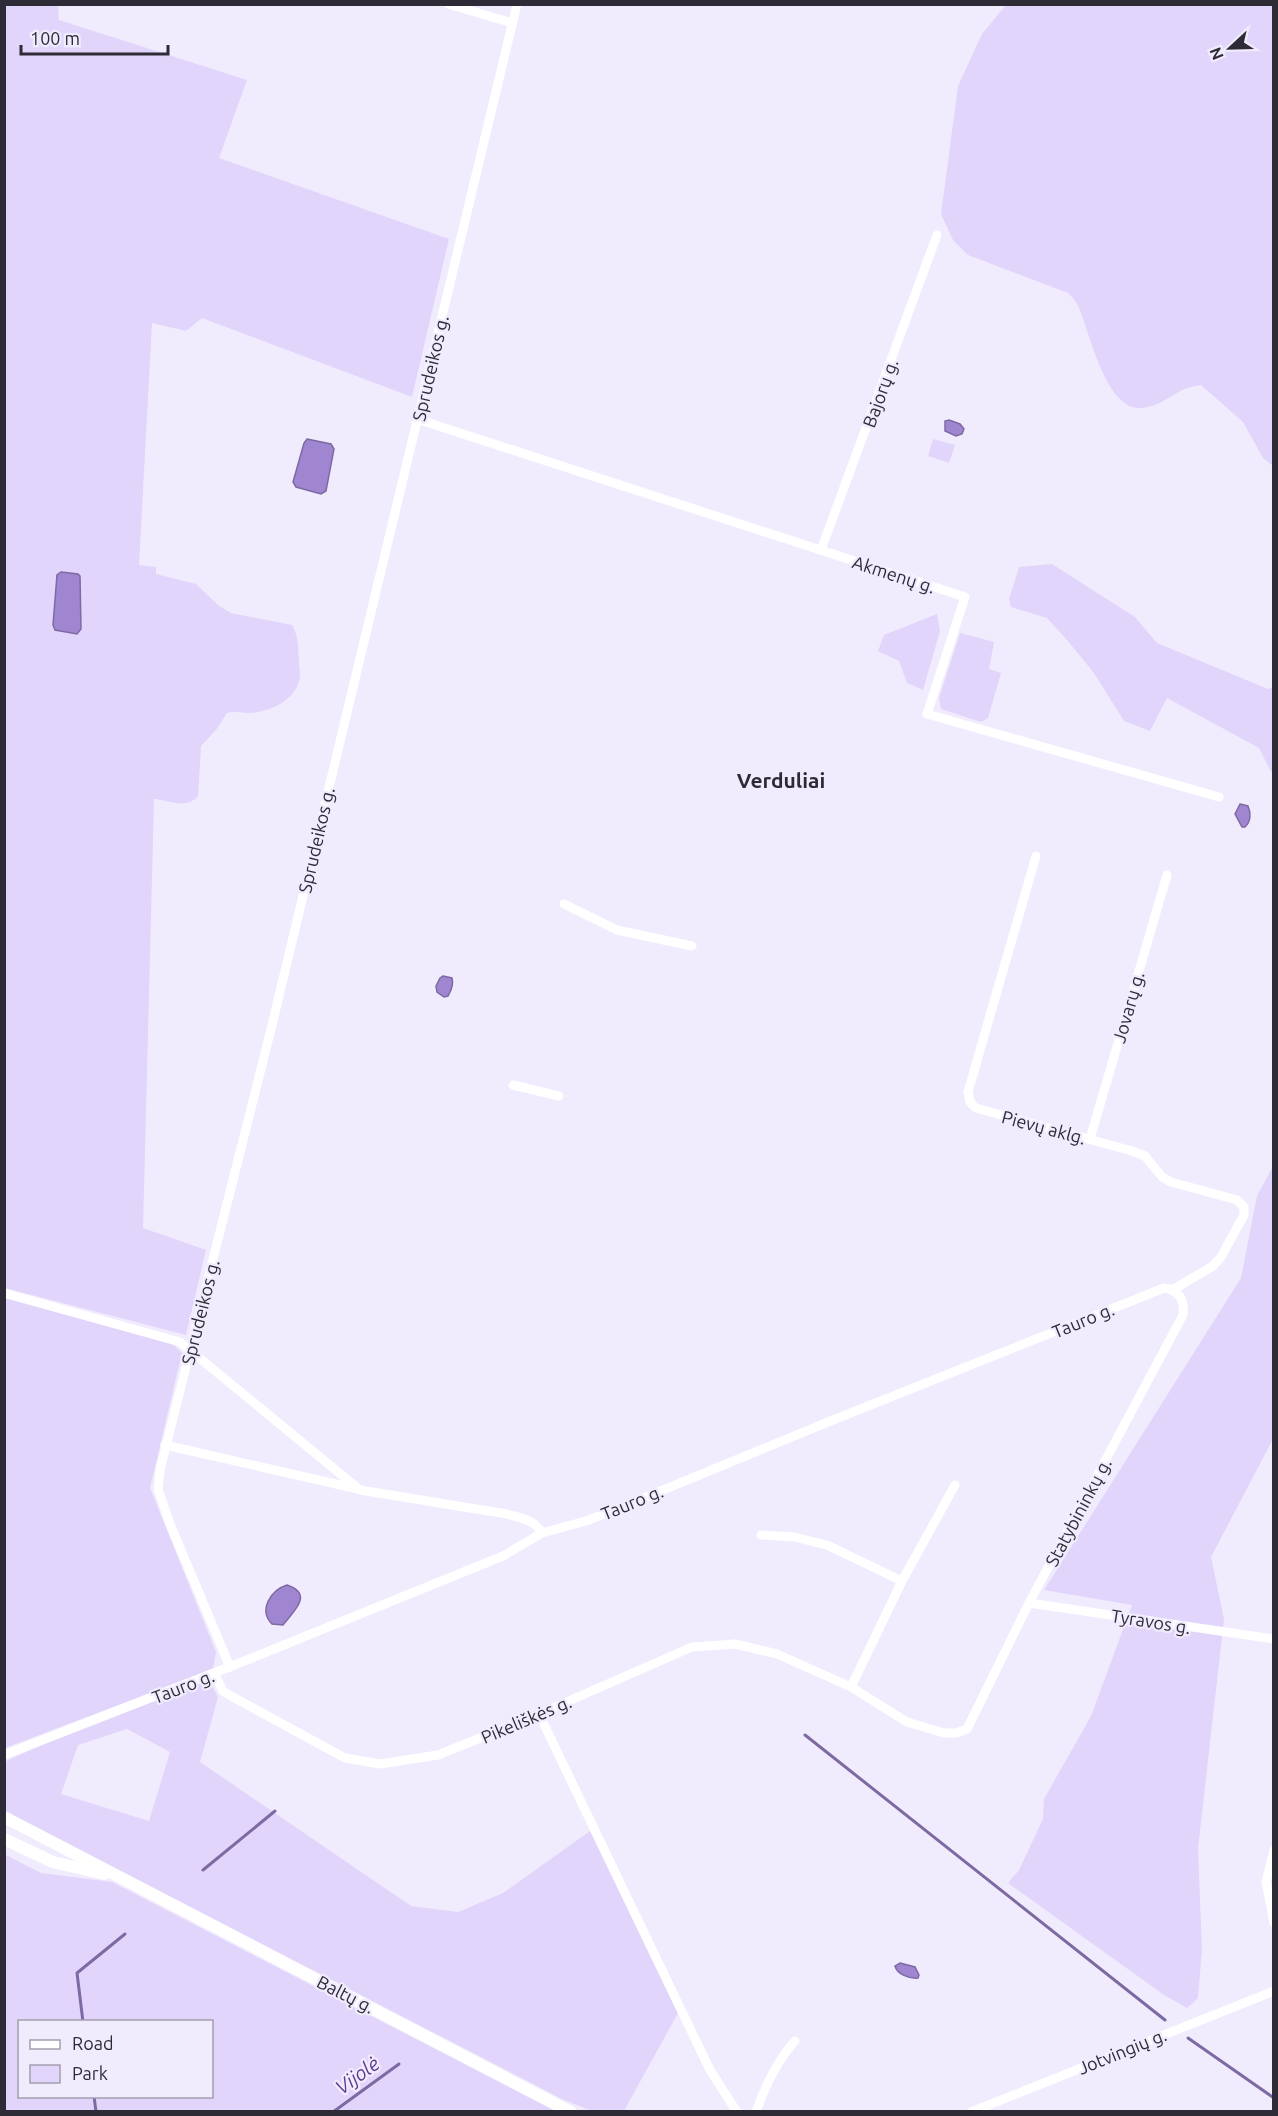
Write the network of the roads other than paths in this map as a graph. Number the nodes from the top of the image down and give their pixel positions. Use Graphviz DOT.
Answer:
graph roads {
  1 [pos="448,4"];
  2 [pos="517,4"];
  3 [pos="512,23"];
  4 [pos="937,235"];
  5 [pos="417,419"];
  6 [pos="821,550"];
  7 [pos="1219,798"];
  8 [pos="1036,856"];
  9 [pos="1167,875"];
  10 [pos="564,904"];
  11 [pos="692,946"];
  12 [pos="513,1085"];
  13 [pos="559,1096"];
  14 [pos="1090,1139"];
  15 [pos="4,1293"];
  16 [pos="1177,1293"];
  17 [pos="190,1351"];
  18 [pos="165,1446"];
  19 [pos="954,1485"];
  20 [pos="360,1490"];
  21 [pos="542,1533"];
  22 [pos="761,1535"];
  23 [pos="902,1581"];
  24 [pos="1029,1603"];
  25 [pos="1274,1639"];
  26 [pos="230,1667"];
  27 [pos="214,1673"];
  28 [pos="851,1687"];
  29 [pos="539,1714"];
  30 [pos="967,1729"];
  31 [pos="4,1755"];
  32 [pos="4,1817"];
  33 [pos="4,1839"];
  34 [pos="1274,1850"];
  35 [pos="120,1877"];
  36 [pos="1274,1923"];
  37 [pos="1274,1991"];
  38 [pos="795,2041"];
  39 [pos="571,2112"];
  40 [pos="738,2112"];
  41 [pos="756,2112"];
  42 [pos="971,2112"];
  1 -- 3 [label="street"];
  2 -- 3 [label="street, Sprudeikos g."];
  3 -- 5 [label="street, Sprudeikos g."];
  4 -- 6 [label="street, Bajorų g."];
  5 -- 6 [label="street, Akmenų g."];
  5 -- 17 [label="street, Sprudeikos g."];
  6 -- 7 [label="street, Akmenų g."];
  8 -- 14 [label="street, Pievų aklg."];
  9 -- 14 [label="street, Jovarų g."];
  10 -- 11 [label="street"];
  12 -- 13 [label="street"];
  14 -- 16 [label="street, Pievų aklg."];
  15 -- 17 [label="street"];
  16 -- 21 [label="street, Tauro g."];
  16 -- 24 [label="street, Statybininkų g."];
  17 -- 18 [label="street, Sprudeikos g."];
  17 -- 20 [label="street"];
  18 -- 20 [label="street"];
  18 -- 26 [label="street, Sprudeikos g."];
  19 -- 23 [label="street"];
  20 -- 21 [label="street"];
  21 -- 26 [label="street, Tauro g."];
  22 -- 23 [label="street"];
  23 -- 28 [label="street"];
  24 -- 25 [label="street, Tyravos g."];
  24 -- 30 [label="street, Statybininkų g."];
  26 -- 27 [label="street, Tauro g."];
  27 -- 29 [label="street, Pikeliškės g."];
  27 -- 31 [label="street, Tauro g."];
  28 -- 29 [label="street, Pikeliškės g."];
  28 -- 30 [label="street, Pikeliškės g."];
  29 -- 40 [label="street"];
  32 -- 35 [label="main road, Baltų g."];
  33 -- 35 [label="main road, Baltų g."];
  34 -- 36 [label="street"];
  35 -- 39 [label="main road, Baltų g."];
  37 -- 42 [label="street, Jotvingių g."];
  38 -- 41 [label="street"];
}
